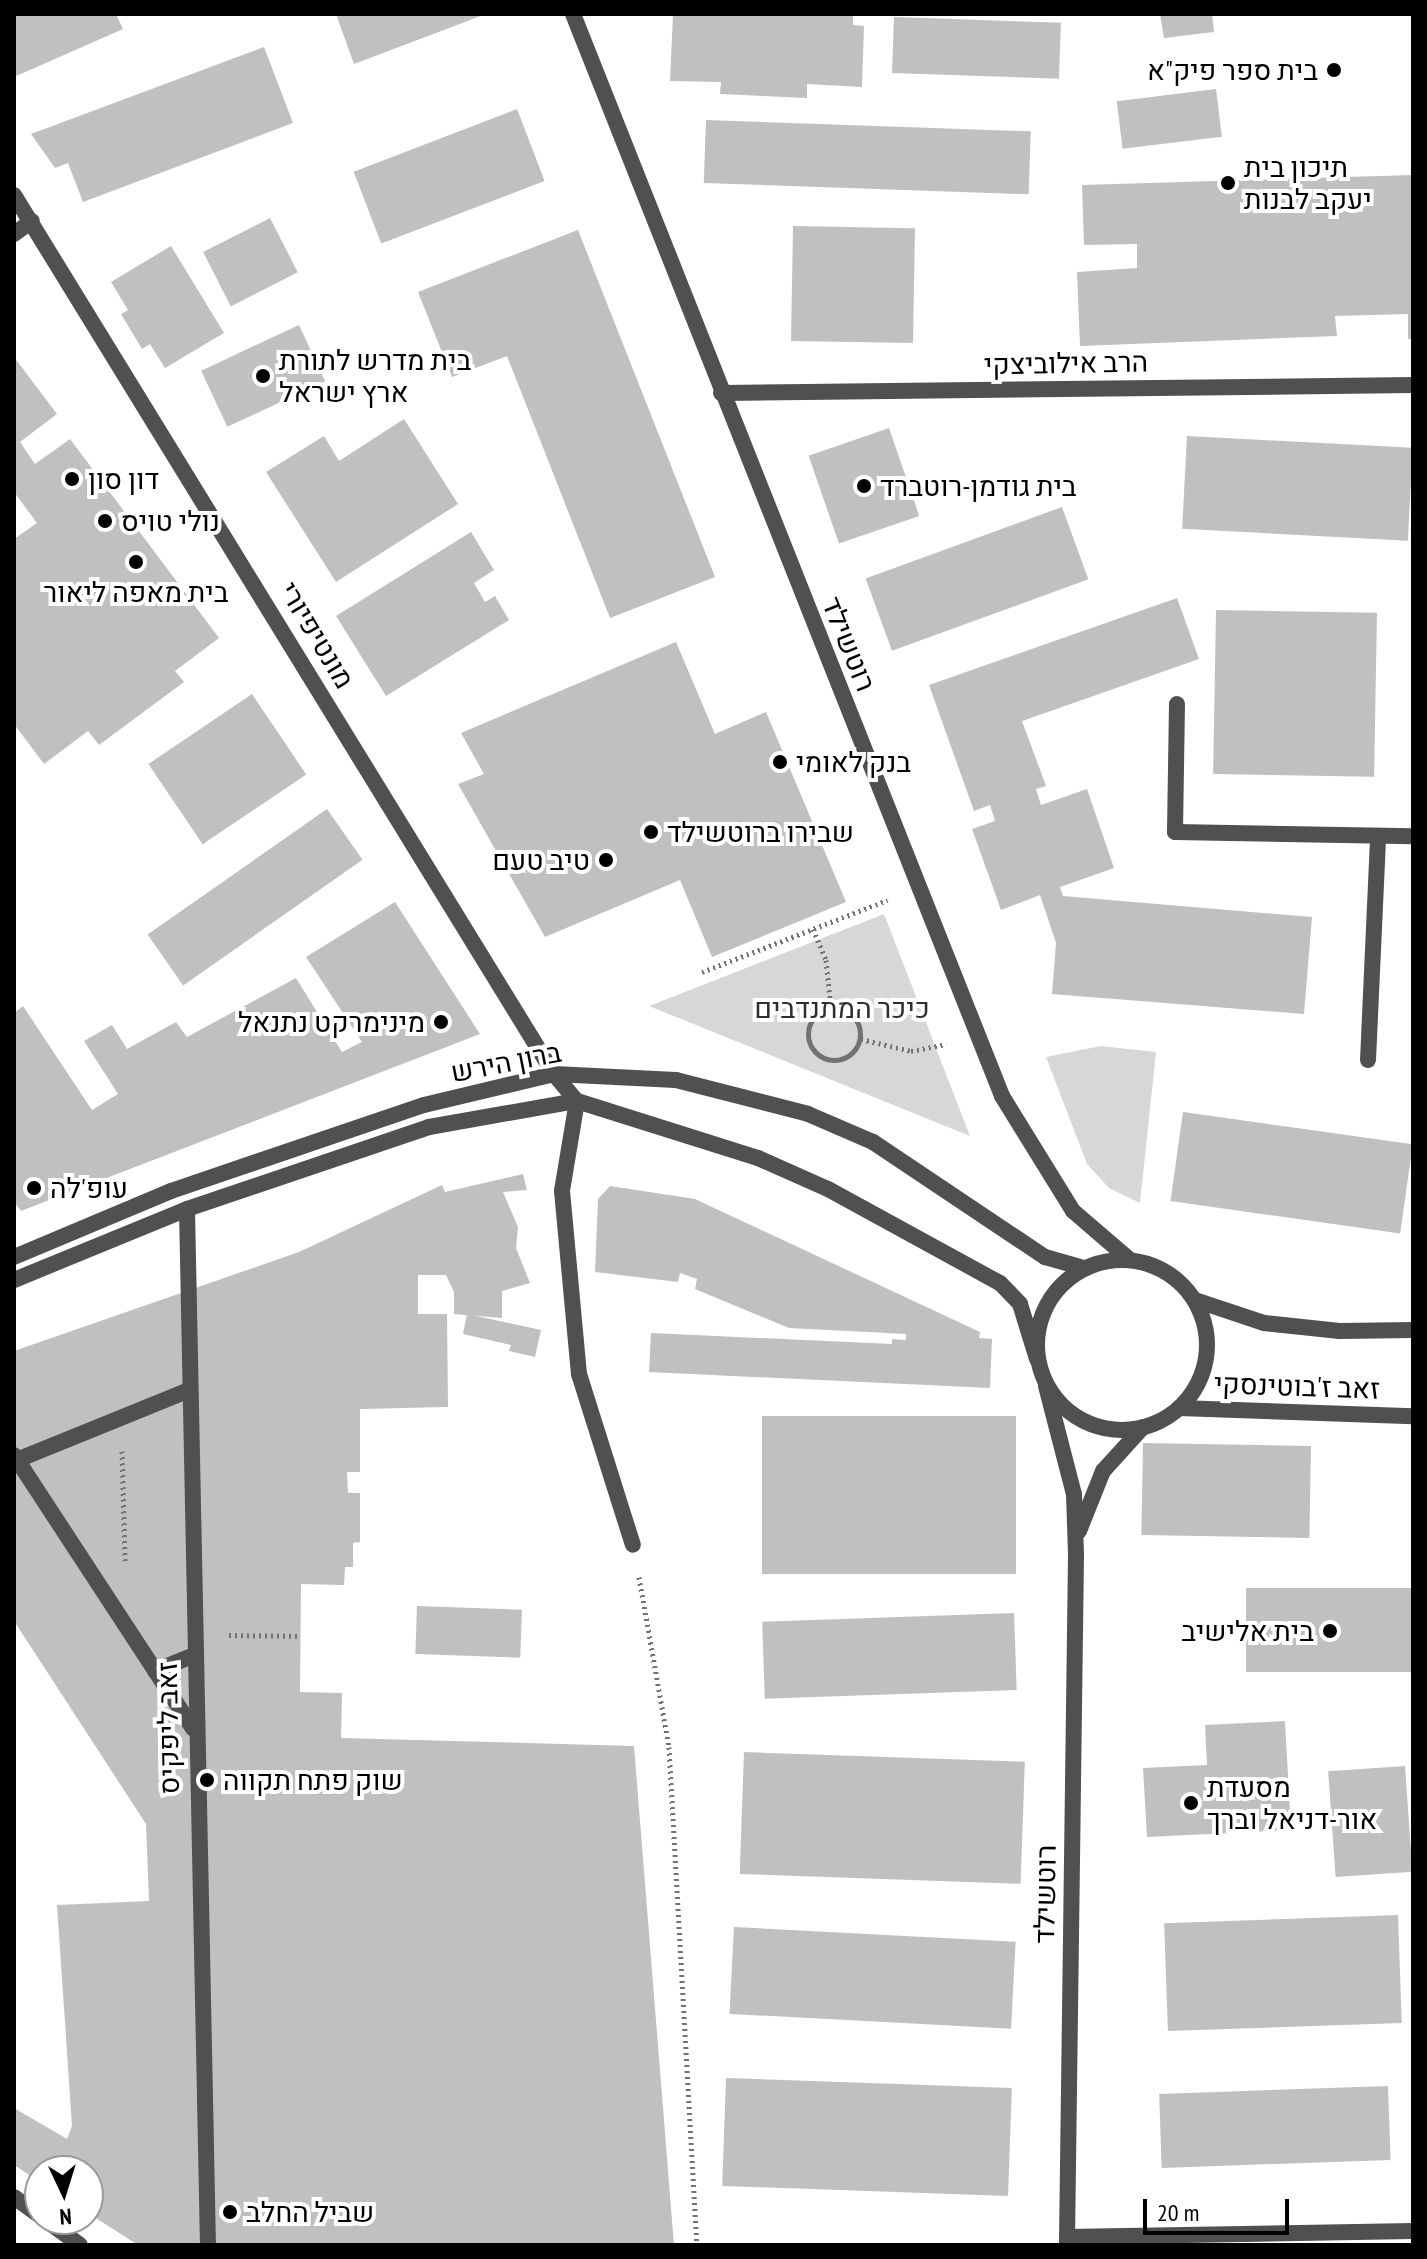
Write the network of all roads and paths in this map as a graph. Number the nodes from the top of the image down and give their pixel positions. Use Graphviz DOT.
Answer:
graph roads {
  1 [pos="573,14"];
  2 [pos="14,195"];
  3 [pos="32,221"];
  4 [pos="14,234"];
  5 [pos="1413,385"];
  6 [pos="721,393"];
  7 [pos="1177,704"];
  8 [pos="1378,836"];
  9 [pos="1413,836"];
  10 [pos="918,888"];
  11 [pos="813,929"];
  12 [pos="702,972"];
  13 [pos="831,1008"];
  14 [pos="976,1031"];
  15 [pos="861,1039"];
  16 [pos="1368,1060"];
  17 [pos="554,1074"];
  18 [pos="577,1101"];
  19 [pos="187,1209"];
  20 [pos="14,1257"];
  21 [pos="1130,1260"];
  22 [pos="1084,1268"];
  23 [pos="14,1280"];
  24 [pos="1195,1300"];
  25 [pos="1413,1330"];
  26 [pos="1037,1359"];
  27 [pos="1046,1386"];
  28 [pos="189,1390"];
  29 [pos="1179,1408"];
  30 [pos="1413,1416"];
  31 [pos="121,1418"];
  32 [pos="1144,1426"];
  33 [pos="16,1458"];
  34 [pos="1075,1544"];
  35 [pos="633,1545"];
  36 [pos="125,1568"];
  37 [pos="192,1634"];
  38 [pos="300,1636"];
  39 [pos="192,1656"];
  40 [pos="155,1671"];
  41 [pos="194,1730"];
  42 [pos="1413,2231"];
  43 [pos="1067,2241"];
  44 [pos="208,2245"];
  45 [pos="697,2245"];
  1 -- 6 [label="street, רוטשילד"];
  2 -- 3 [label="street, מונטיפיורי"];
  3 -- 4 [label="street"];
  3 -- 17 [label="street, מונטיפיורי"];
  5 -- 6 [label="street, הרב אילוביצקי"];
  6 -- 10 [label="street, רוטשילד"];
  7 -- 8 [label="street"];
  8 -- 9 [label="street"];
  8 -- 16 [label="street"];
  10 -- 11 [label="path"];
  10 -- 14 [label="street, רוטשילד"];
  11 -- 12 [label="path"];
  11 -- 13 [label="path"];
  13 -- 15 [label="path"];
  13 -- 15 [label="path"];
  14 -- 15 [label="path"];
  14 -- 21 [label="street, רוטשילד"];
  17 -- 18 [label="street, מונטיפיורי"];
  17 -- 20 [label="street, ברון הירש"];
  17 -- 22 [label="street, ברון הירש"];
  18 -- 19 [label="street, ברון הירש"];
  18 -- 26 [label="street, ברון הירש"];
  18 -- 35 [label="street"];
  19 -- 23 [label="street, ברון הירש"];
  19 -- 28 [label="street, זאב ליפקיס"];
  21 -- 22 [label="street"];
  21 -- 24 [label="street"];
  22 -- 26 [label="street"];
  24 -- 25 [label="street, זאב ז'בוטינסקי"];
  24 -- 29 [label="street"];
  26 -- 27 [label="street"];
  27 -- 32 [label="street"];
  27 -- 34 [label="street, רוטשילד"];
  28 -- 31 [label="street"];
  28 -- 37 [label="street, זאב ליפקיס"];
  29 -- 30 [label="street, זאב ז'בוטינסקי"];
  29 -- 32 [label="street"];
  31 -- 33 [label="street"];
  31 -- 36 [label="path"];
  32 -- 34 [label="street, רוטשילד"];
  33 -- 40 [label="street"];
  34 -- 43 [label="street, רוטשילד"];
  35 -- 45 [label="path"];
  37 -- 38 [label="path"];
  37 -- 39 [label="street, זאב ליפקיס"];
  39 -- 40 [label="street"];
  39 -- 41 [label="street, זאב ליפקיס"];
  40 -- 41 [label="street"];
  41 -- 44 [label="street, זאב ליפקיס"];
  42 -- 43 [label="street"];
}
